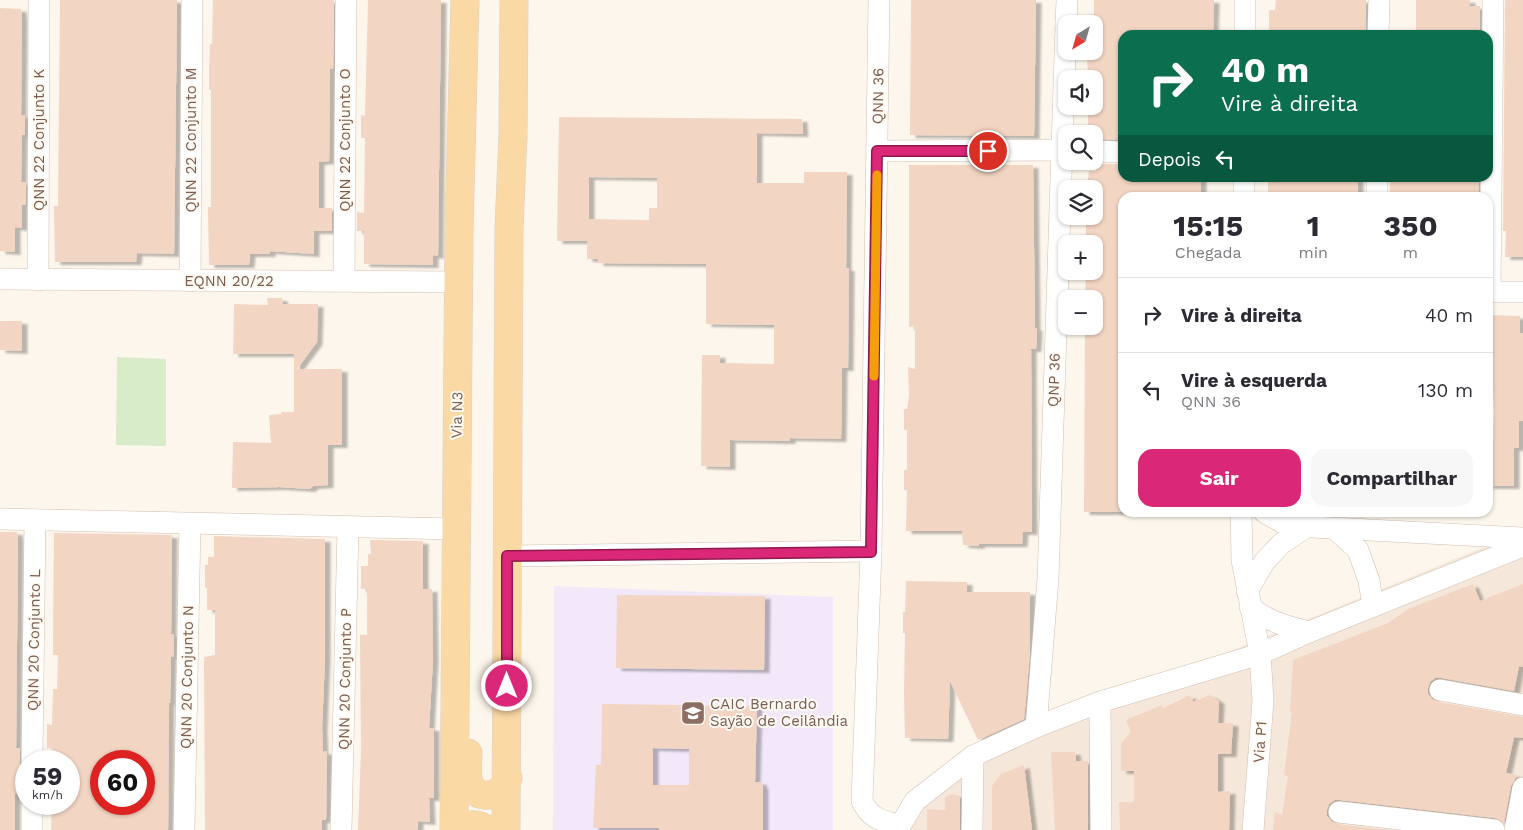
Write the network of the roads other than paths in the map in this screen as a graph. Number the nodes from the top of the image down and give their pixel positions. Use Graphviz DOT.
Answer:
graph roads {
  1 [pos="40,0"];
  2 [pos="192,0"];
  3 [pos="346,0"];
  4 [pos="465,0"];
  5 [pos="500,0"];
  6 [pos="514,0"];
  7 [pos="879,0"];
  8 [pos="1067,0"];
  9 [pos="1245,0"];
  10 [pos="1379,0"];
  11 [pos="1494,0"];
  12 [pos="1066,15"];
  13 [pos="1245,30"];
  14 [pos="1378,30"];
  15 [pos="1493,58"];
  16 [pos="1065,60"];
  17 [pos="1064,125"];
  18 [pos="512,134"];
  19 [pos="1058,150"];
  20 [pos="877,151"];
  21 [pos="1103,151"];
  22 [pos="1118,152"];
  23 [pos="1063,170"];
  24 [pos="0,280"];
  25 [pos="38,280"];
  26 [pos="190,281"];
  27 [pos="344,281"];
  28 [pos="459,282"];
  29 [pos="1493,292"];
  30 [pos="1523,292"];
  31 [pos="1241,517"];
  32 [pos="1273,517"];
  33 [pos="0,519"];
  34 [pos="35,520"];
  35 [pos="190,524"];
  36 [pos="348,527"];
  37 [pos="1306,527"];
  38 [pos="1335,529"];
  39 [pos="1523,538"];
  40 [pos="457,541"];
  41 [pos="1523,546"];
  42 [pos="871,552"];
  43 [pos="507,556"];
  44 [pos="1248,599"];
  45 [pos="1373,606"];
  46 [pos="1309,632"];
  47 [pos="1260,654"];
  48 [pos="1440,690"];
  49 [pos="1100,702"];
  50 [pos="1523,705"];
  51 [pos="1036,726"];
  52 [pos="32,750"];
  53 [pos="973,756"];
  54 [pos="508,778"];
  55 [pos="1523,788"];
  56 [pos="1339,812"];
  57 [pos="32,815"];
  58 [pos="900,828"];
  59 [pos="32,830"];
  60 [pos="184,830"];
  61 [pos="342,830"];
  62 [pos="454,830"];
  63 [pos="459,830"];
  64 [pos="487,830"];
  65 [pos="506,830"];
  66 [pos="972,830"];
  67 [pos="1101,830"];
  68 [pos="1253,830"];
  69 [pos="1494,830"];
  70 [pos="1515,830"];
  1 -- 25 [label="street, QNN 22 Conjunto K"];
  2 -- 26 [label="street, QNN 22 Conjunto M"];
  3 -- 27 [label="street, QNN 22 Conjunto O"];
  4 -- 28 [label="main road, Via N3"];
  5 -- 18 [label="main road"];
  6 -- 18 [label="main road"];
  7 -- 20 [label="street, QNN 36"];
  8 -- 12 [label="street, QNP 36"];
  9 -- 13 [label="street"];
  10 -- 14 [label="street"];
  11 -- 15 [label="street"];
  16 -- 17 [label="street, QNP 36"];
  18 -- 43 [label="main road"];
  19 -- 20 [label="street"];
  20 -- 42 [label="street, QNN 36"];
  21 -- 22 [label="street"];
  23 -- 51 [label="street, QNP 36"];
  24 -- 25 [label="street, EQNN 20/22"];
  25 -- 26 [label="street, EQNN 20/22"];
  26 -- 27 [label="street, EQNN 20/22"];
  27 -- 28 [label="street, EQNN 20/22"];
  28 -- 40 [label="main road, Via N3"];
  29 -- 30 [label="street"];
  31 -- 44 [label="street, Via P1"];
  32 -- 37 [label="street"];
  33 -- 34 [label="street"];
  34 -- 35 [label="street"];
  34 -- 52 [label="street, QNN 20 Conjunto L"];
  35 -- 36 [label="street"];
  35 -- 60 [label="street, QNN 20 Conjunto N"];
  36 -- 40 [label="street"];
  36 -- 61 [label="street, QNN 20 Conjunto P"];
  37 -- 38 [label="street"];
  37 -- 44 [label="street"];
  38 -- 39 [label="street"];
  38 -- 45 [label="street"];
  40 -- 54 [label="main road"];
  40 -- 62 [label="main road, Via N3"];
  41 -- 45 [label="street"];
  42 -- 43 [label="street"];
  42 -- 58 [label="street, QNN 36"];
  43 -- 54 [label="main road"];
  44 -- 46 [label="street"];
  44 -- 47 [label="street, Via P1"];
  45 -- 46 [label="street"];
  46 -- 47 [label="street"];
  47 -- 49 [label="street"];
  47 -- 68 [label="street, Via P1"];
  48 -- 50 [label="street"];
  49 -- 51 [label="street"];
  49 -- 67 [label="street"];
  51 -- 53 [label="street"];
  53 -- 58 [label="street"];
  53 -- 66 [label="street"];
  54 -- 65 [label="main road"];
  55 -- 70 [label="street"];
  56 -- 69 [label="street"];
  57 -- 59 [label="street"];
  63 -- 64 [label="main road"];
}
